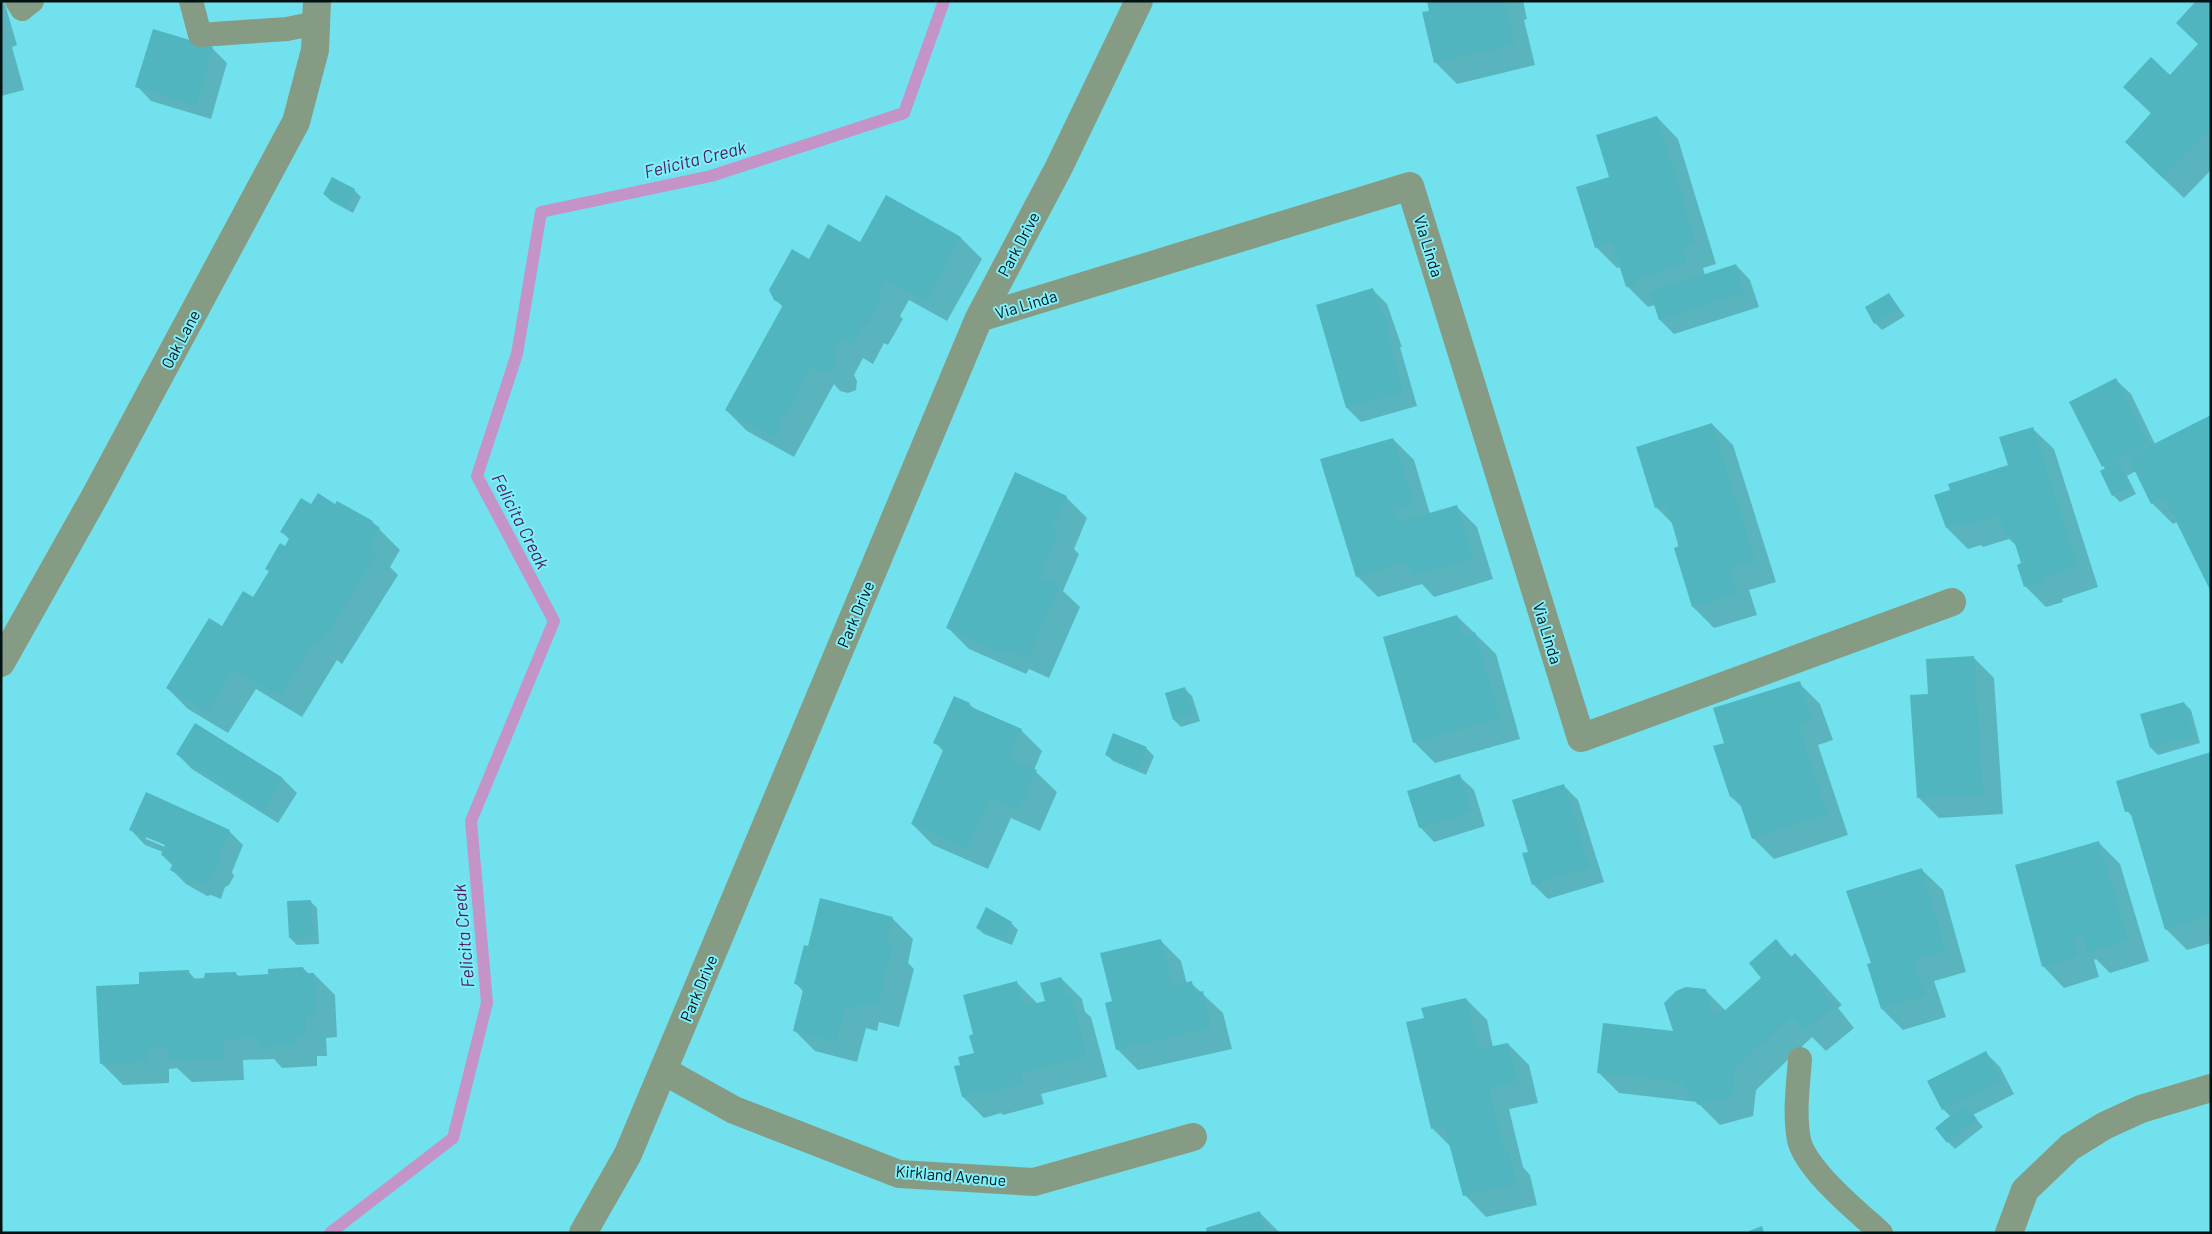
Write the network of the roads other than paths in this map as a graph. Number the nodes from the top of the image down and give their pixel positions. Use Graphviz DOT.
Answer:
graph roads {
  1 [pos="17,1"];
  2 [pos="32,1"];
  3 [pos="191,1"];
  4 [pos="1139,1"];
  5 [pos="317,12"];
  6 [pos="979,318"];
  7 [pos="1952,602"];
  8 [pos="1,663"];
  9 [pos="1800,1059"];
  10 [pos="664,1071"];
  11 [pos="2211,1088"];
  12 [pos="1193,1137"];
  13 [pos="583,1233"];
  14 [pos="1881,1233"];
  15 [pos="2009,1233"];
  1 -- 2 [label="lane"];
  3 -- 5 [label="lane"];
  4 -- 6 [label="street, Park Drive"];
  5 -- 8 [label="street, Oak Lane"];
  6 -- 7 [label="street, Via Linda"];
  6 -- 10 [label="street, Park Drive"];
  9 -- 14 [label="lane"];
  10 -- 12 [label="street, Kirkland Avenue"];
  10 -- 13 [label="street, Park Drive"];
  11 -- 15 [label="street"];
}
